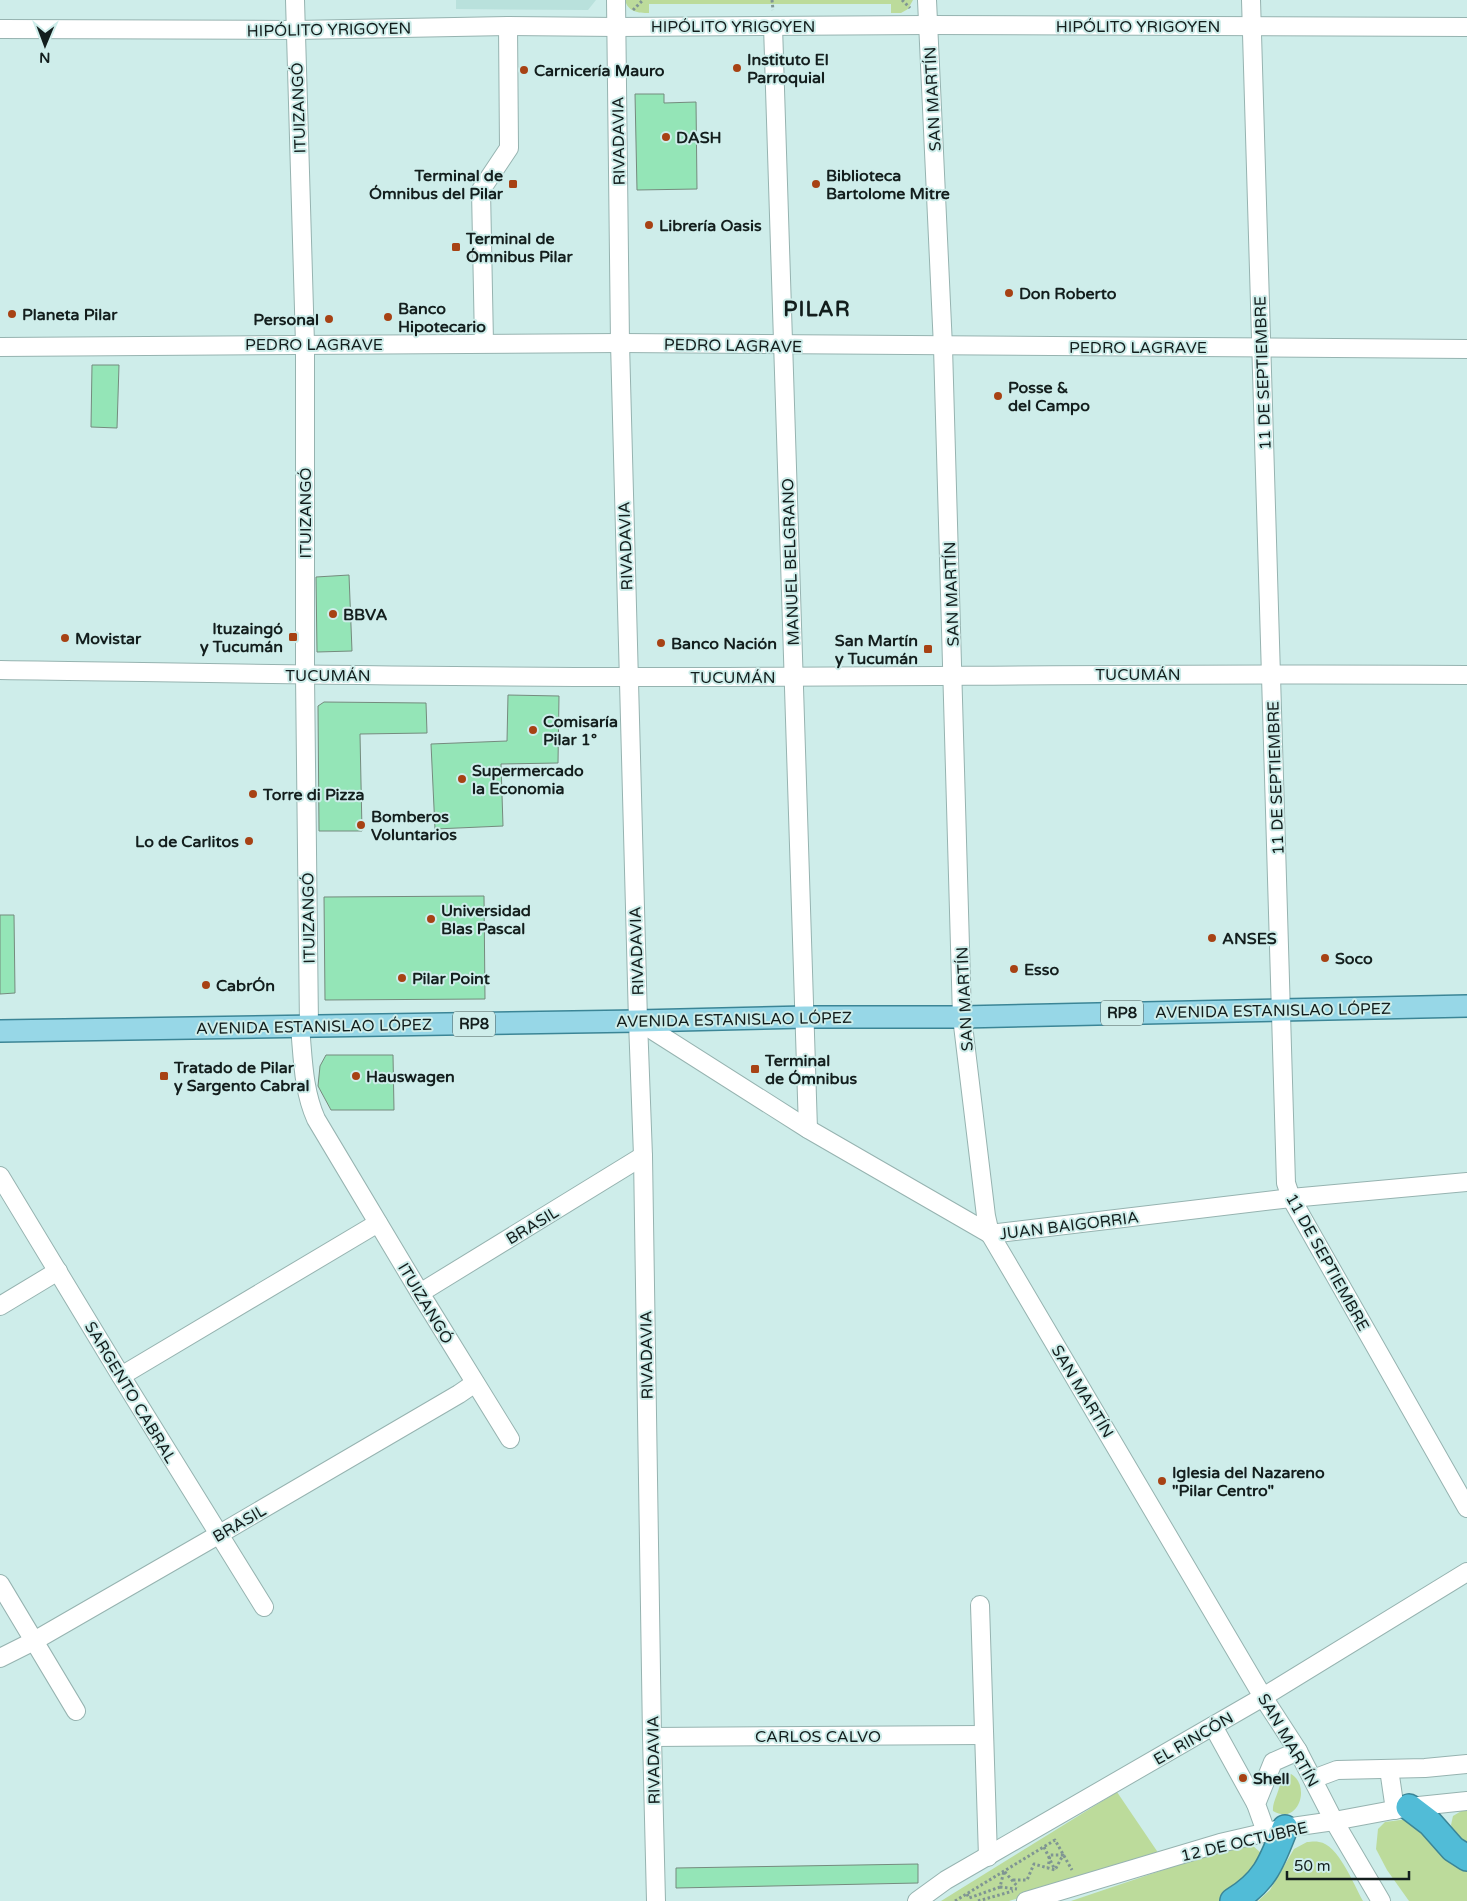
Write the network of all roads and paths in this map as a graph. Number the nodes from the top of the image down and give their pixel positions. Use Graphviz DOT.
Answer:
graph roads {
  1 [pos="294,0"];
  2 [pos="616,0"];
  3 [pos="927,0"];
  4 [pos="1251,0"];
  5 [pos="928,25"];
  6 [pos="508,26"];
  7 [pos="773,26"];
  8 [pos="617,27"];
  9 [pos="1251,27"];
  10 [pos="1467,27"];
  11 [pos="0,29"];
  12 [pos="295,30"];
  13 [pos="620,343"];
  14 [pos="305,344"];
  15 [pos="484,344"];
  16 [pos="783,346"];
  17 [pos="0,347"];
  18 [pos="943,347"];
  19 [pos="1262,348"];
  20 [pos="1467,349"];
  21 [pos="0,670"];
  22 [pos="1272,674"];
  23 [pos="306,675"];
  24 [pos="1467,675"];
  25 [pos="794,676"];
  26 [pos="954,676"];
  27 [pos="629,677"];
  28 [pos="1467,1006"];
  29 [pos="1281,1009"];
  30 [pos="962,1016"];
  31 [pos="805,1017"];
  32 [pos="638,1022"];
  33 [pos="305,1027"];
  34 [pos="0,1031"];
  35 [pos="808,1129"];
  36 [pos="643,1156"];
  37 [pos="0,1176"];
  38 [pos="1467,1182"];
  39 [pos="1291,1198"];
  40 [pos="378,1223"];
  41 [pos="990,1234"];
  42 [pos="58,1271"];
  43 [pos="420,1293"];
  44 [pos="0,1306"];
  45 [pos="121,1376"];
  46 [pos="475,1383"];
  47 [pos="510,1439"];
  48 [pos="1467,1508"];
  49 [pos="218,1535"];
  50 [pos="1467,1572"];
  51 [pos="0,1584"];
  52 [pos="980,1605"];
  53 [pos="264,1607"];
  54 [pos="34,1640"];
  55 [pos="0,1658"];
  56 [pos="1263,1697"];
  57 [pos="76,1711"];
  58 [pos="1213,1726"];
  59 [pos="984,1735"];
  60 [pos="652,1738"];
  61 [pos="1298,1751"];
  62 [pos="1467,1764"];
  63 [pos="1389,1768"];
  64 [pos="1313,1780"];
  65 [pos="1467,1800"];
  66 [pos="1256,1804"];
  67 [pos="1402,1809"];
  68 [pos="1334,1821"];
  69 [pos="1276,1830"];
  70 [pos="1044,1846"];
  71 [pos="1063,1855"];
  72 [pos="988,1857"];
  73 [pos="1049,1858"];
  74 [pos="1467,1858"];
  75 [pos="1048,1868"];
  76 [pos="1055,1870"];
  77 [pos="1004,1871"];
  78 [pos="1073,1873"];
  79 [pos="1059,1878"];
  80 [pos="1012,1880"];
  81 [pos="1000,1887"];
  82 [pos="1378,1896"];
  83 [pos="969,1898"];
  84 [pos="656,1901"];
  85 [pos="917,1901"];
  86 [pos="955,1901"];
  87 [pos="1026,1901"];
  88 [pos="1233,1901"];
  1 -- 12 [label="street, ITUIZANGÓ"];
  2 -- 8 [label="street, RIVADAVIA"];
  3 -- 5 [label="street, SAN MARTÍN"];
  4 -- 9 [label="street, 11 DE SEPTIEMBRE"];
  5 -- 7 [label="street, HIPÓLITO YRIGOYEN"];
  5 -- 9 [label="street, HIPÓLITO YRIGOYEN"];
  5 -- 18 [label="street, SAN MARTÍN"];
  6 -- 8 [label="street, HIPÓLITO YRIGOYEN"];
  6 -- 12 [label="street, HIPÓLITO YRIGOYEN"];
  6 -- 15 [label="street"];
  7 -- 8 [label="street, HIPÓLITO YRIGOYEN"];
  7 -- 16 [label="street, MANUEL BELGRANO"];
  8 -- 13 [label="street, RIVADAVIA"];
  9 -- 10 [label="street, HIPÓLITO YRIGOYEN"];
  9 -- 19 [label="street, 11 DE SEPTIEMBRE"];
  11 -- 12 [label="street, HIPÓLITO YRIGOYEN"];
  12 -- 14 [label="street, ITUIZANGÓ"];
  13 -- 15 [label="street, PEDRO LAGRAVE"];
  13 -- 16 [label="street, PEDRO LAGRAVE"];
  13 -- 27 [label="street, RIVADAVIA"];
  14 -- 15 [label="street, PEDRO LAGRAVE"];
  14 -- 17 [label="street, PEDRO LAGRAVE"];
  14 -- 23 [label="street, ITUIZANGÓ"];
  16 -- 18 [label="street, PEDRO LAGRAVE"];
  16 -- 25 [label="street, MANUEL BELGRANO"];
  18 -- 19 [label="street, PEDRO LAGRAVE"];
  18 -- 26 [label="street, SAN MARTÍN"];
  19 -- 20 [label="street, PEDRO LAGRAVE"];
  19 -- 22 [label="street, 11 DE SEPTIEMBRE"];
  21 -- 23 [label="street, TUCUMÁN"];
  22 -- 24 [label="street, TUCUMÁN"];
  22 -- 26 [label="street, TUCUMÁN"];
  22 -- 29 [label="street, 11 DE SEPTIEMBRE"];
  23 -- 27 [label="street, TUCUMÁN"];
  23 -- 33 [label="street, ITUIZANGÓ"];
  25 -- 26 [label="street, TUCUMÁN"];
  25 -- 27 [label="street, TUCUMÁN"];
  25 -- 31 [label="street, MANUEL BELGRANO"];
  26 -- 30 [label="street, SAN MARTÍN"];
  27 -- 32 [label="street, RIVADAVIA"];
  28 -- 29 [label="main road, AVENIDA ESTANISLAO LÓPEZ / RP8"];
  29 -- 30 [label="main road, AVENIDA ESTANISLAO LÓPEZ / RP8"];
  29 -- 39 [label="street, 11 DE SEPTIEMBRE"];
  30 -- 31 [label="main road, AVENIDA ESTANISLAO LÓPEZ / RP8"];
  30 -- 41 [label="street, SAN MARTÍN"];
  31 -- 32 [label="main road, AVENIDA ESTANISLAO LÓPEZ / RP8"];
  31 -- 35 [label="street, MANUEL BELGRANO"];
  32 -- 33 [label="main road, AVENIDA ESTANISLAO LÓPEZ / RP8"];
  32 -- 35 [label="street, JUAN BAIGORRIA"];
  32 -- 36 [label="street, RIVADAVIA"];
  33 -- 34 [label="main road, AVENIDA ESTANISLAO LÓPEZ / RP8"];
  33 -- 40 [label="street, ITUIZANGÓ"];
  35 -- 41 [label="street, JUAN BAIGORRIA"];
  36 -- 43 [label="street, BRASIL"];
  36 -- 60 [label="street, RIVADAVIA"];
  37 -- 42 [label="street, SARGENTO CABRAL"];
  38 -- 39 [label="street, JUAN BAIGORRIA"];
  39 -- 41 [label="street, JUAN BAIGORRIA"];
  39 -- 48 [label="street, 11 DE SEPTIEMBRE"];
  40 -- 43 [label="street, ITUIZANGÓ"];
  40 -- 45 [label="street"];
  41 -- 56 [label="street, SAN MARTÍN"];
  42 -- 44 [label="street"];
  42 -- 45 [label="street, SARGENTO CABRAL"];
  43 -- 46 [label="street, ITUIZANGÓ"];
  45 -- 49 [label="street, SARGENTO CABRAL"];
  46 -- 47 [label="street, ITUIZANGÓ"];
  46 -- 49 [label="street, BRASIL"];
  49 -- 53 [label="street, SARGENTO CABRAL"];
  49 -- 54 [label="street, BRASIL"];
  50 -- 56 [label="street, EL RINCÓN"];
  51 -- 54 [label="street"];
  52 -- 59 [label="street"];
  54 -- 55 [label="street, BRASIL"];
  54 -- 57 [label="street"];
  56 -- 58 [label="street, EL RINCÓN"];
  56 -- 61 [label="street, SAN MARTÍN"];
  58 -- 66 [label="street"];
  58 -- 72 [label="street, EL RINCÓN"];
  59 -- 60 [label="street, CARLOS CALVO"];
  59 -- 72 [label="street"];
  60 -- 84 [label="street, RIVADAVIA"];
  61 -- 64 [label="street, SAN MARTÍN"];
  61 -- 66 [label="street"];
  62 -- 63 [label="street"];
  63 -- 64 [label="street"];
  63 -- 67 [label="street"];
  64 -- 68 [label="street, SAN MARTÍN"];
  65 -- 67 [label="street, 12 DE OCTUBRE"];
  66 -- 69 [label="street"];
  67 -- 68 [label="street, 12 DE OCTUBRE"];
  67 -- 74 [label="highway"];
  68 -- 69 [label="street, 12 DE OCTUBRE"];
  68 -- 82 [label="street, SAN MARTÍN"];
  69 -- 87 [label="street, 12 DE OCTUBRE"];
  69 -- 88 [label="highway"];
  70 -- 71 [label="path"];
  70 -- 73 [label="path"];
  70 -- 77 [label="path"];
  71 -- 73 [label="path"];
  71 -- 76 [label="path"];
  71 -- 78 [label="path"];
  72 -- 85 [label="street, EL RINCÓN"];
  73 -- 75 [label="path"];
  73 -- 76 [label="path"];
  75 -- 76 [label="path"];
  75 -- 80 [label="path"];
  76 -- 79 [label="path"];
  77 -- 80 [label="path"];
  77 -- 81 [label="path"];
  77 -- 83 [label="path"];
  80 -- 81 [label="path"];
  81 -- 83 [label="path"];
  83 -- 86 [label="path"];
}
